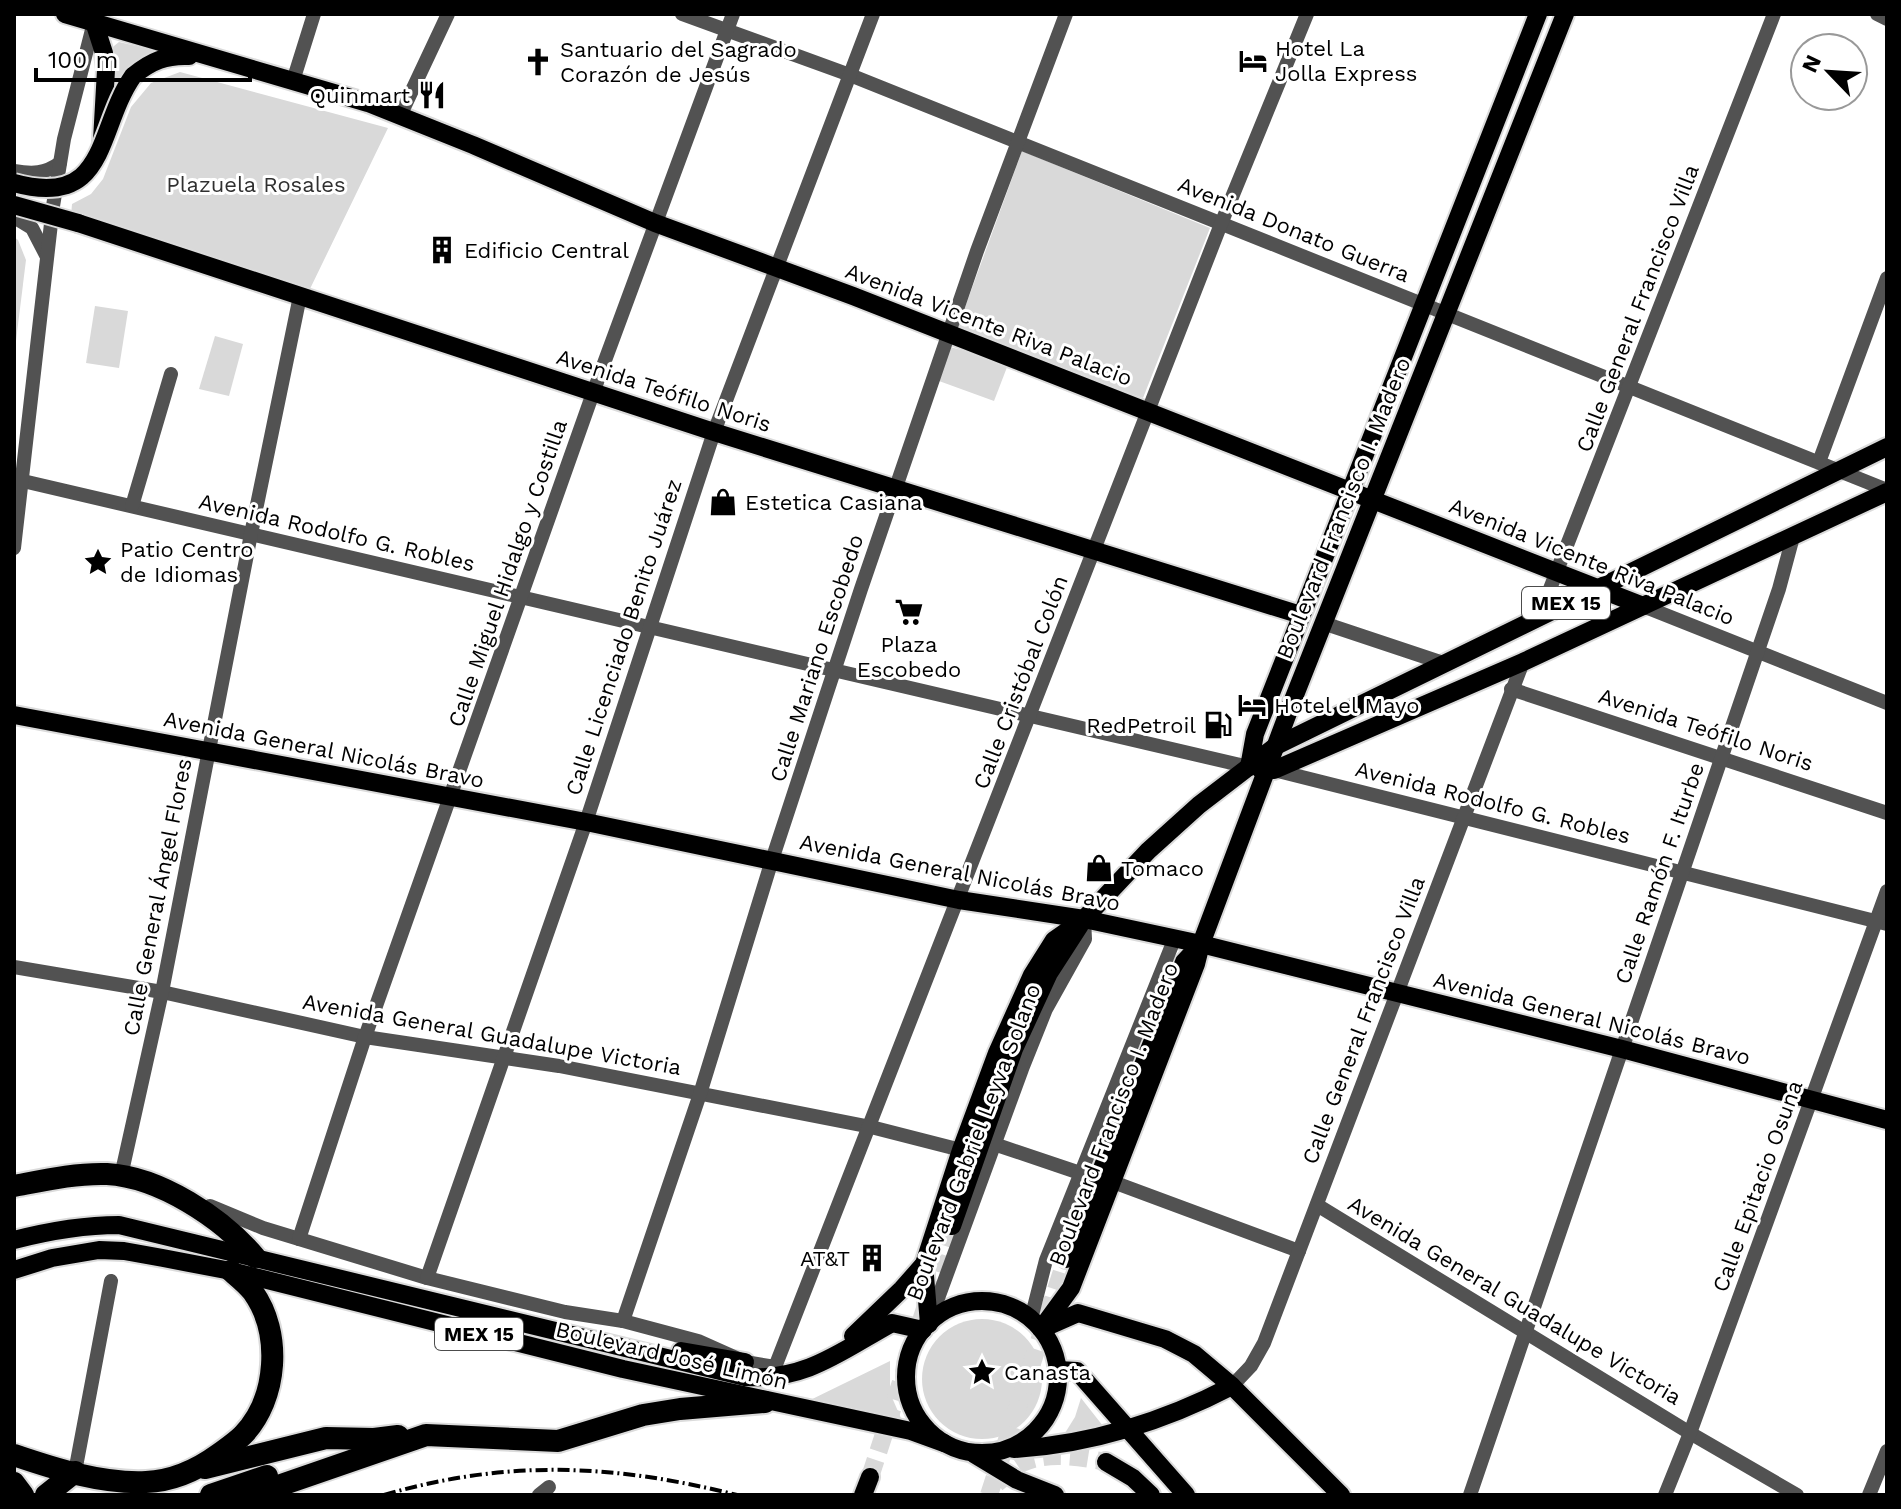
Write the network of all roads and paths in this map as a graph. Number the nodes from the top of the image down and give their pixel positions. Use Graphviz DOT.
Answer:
graph roads {
  1 [pos="65,14"];
  2 [pos="314,14"];
  3 [pos="448,14"];
  4 [pos="682,14"];
  5 [pos="733,14"];
  6 [pos="873,14"];
  7 [pos="1066,14"];
  8 [pos="1307,14"];
  9 [pos="1538,14"];
  10 [pos="1565,14"];
  11 [pos="1774,14"];
  12 [pos="1877,14"];
  13 [pos="95,18"];
  14 [pos="1887,19"];
  15 [pos="727,30"];
  16 [pos="219,61"];
  17 [pos="850,75"];
  18 [pos="293,81"];
  19 [pos="400,116"];
  20 [pos="1018,143"];
  21 [pos="101,151"];
  22 [pos="60,163"];
  23 [pos="14,171"];
  24 [pos="14,183"];
  25 [pos="14,205"];
  26 [pos="14,217"];
  27 [pos="655,223"];
  28 [pos="1221,224"];
  29 [pos="46,255"];
  30 [pos="775,268"];
  31 [pos="1887,278"];
  32 [pos="300,296"];
  33 [pos="1424,305"];
  34 [pos="1446,314"];
  35 [pos="949,334"];
  36 [pos="171,374"];
  37 [pos="1630,387"];
  38 [pos="593,393"];
  39 [pos="1148,412"];
  40 [pos="714,432"];
  41 [pos="1887,447"];
  42 [pos="1819,462"];
  43 [pos="1838,469"];
  44 [pos="23,481"];
  45 [pos="896,487"];
  46 [pos="1350,491"];
  47 [pos="1887,491"];
  48 [pos="1372,500"];
  49 [pos="132,506"];
  50 [pos="251,534"];
  51 [pos="1793,537"];
  52 [pos="14,548"];
  53 [pos="1096,549"];
  54 [pos="1557,573"];
  55 [pos="1596,588"];
  56 [pos="522,598"];
  57 [pos="1643,606"];
  58 [pos="1301,615"];
  59 [pos="1539,617"];
  60 [pos="1323,623"];
  61 [pos="650,627"];
  62 [pos="1757,652"];
  63 [pos="1523,662"];
  64 [pos="1443,663"];
  65 [pos="836,671"];
  66 [pos="1511,689"];
  67 [pos="1887,703"];
  68 [pos="14,715"];
  69 [pos="1030,716"];
  70 [pos="1276,746"];
  71 [pos="208,752"];
  72 [pos="1720,760"];
  73 [pos="1263,769"];
  74 [pos="451,798"];
  75 [pos="1887,813"];
  76 [pos="1463,816"];
  77 [pos="586,822"];
  78 [pos="772,860"];
  79 [pos="1682,872"];
  80 [pos="1887,891"];
  81 [pos="959,900"];
  82 [pos="1084,919"];
  83 [pos="1881,923"];
  84 [pos="1174,940"];
  85 [pos="1201,944"];
  86 [pos="14,967"];
  87 [pos="162,992"];
  88 [pos="1396,994"];
  89 [pos="365,1037"];
  90 [pos="1622,1049"];
  91 [pos="505,1058"];
  92 [pos="700,1094"];
  93 [pos="1812,1099"];
  94 [pos="1887,1120"];
  95 [pos="871,1127"];
  96 [pos="994,1144"];
  97 [pos="961,1150"];
  98 [pos="1080,1173"];
  99 [pos="124,1177"];
  100 [pos="1113,1182"];
  101 [pos="14,1186"];
  102 [pos="1317,1205"];
  103 [pos="952,1226"];
  104 [pos="299,1239"];
  105 [pos="14,1240"];
  106 [pos="1299,1251"];
  107 [pos="255,1257"];
  108 [pos="1066,1259"];
  109 [pos="924,1264"];
  110 [pos="14,1270"];
  111 [pos="231,1271"];
  112 [pos="427,1278"];
  113 [pos="111,1281"];
  114 [pos="623,1321"];
  115 [pos="1038,1326"];
  116 [pos="926,1327"];
  117 [pos="550,1330"];
  118 [pos="1525,1334"];
  119 [pos="830,1357"];
  120 [pos="745,1362"];
  121 [pos="775,1367"];
  122 [pos="1058,1370"];
  123 [pos="1232,1386"];
  124 [pos="765,1402"];
  125 [pos="257,1415"];
  126 [pos="1128,1427"];
  127 [pos="1690,1433"];
  128 [pos="426,1435"];
  129 [pos="380,1438"];
  130 [pos="944,1443"];
  131 [pos="279,1448"];
  132 [pos="1007,1449"];
  133 [pos="1887,1451"];
  134 [pos="972,1453"];
  135 [pos="14,1455"];
  136 [pos="1106,1462"];
  137 [pos="196,1471"];
  138 [pos="75,1472"];
  139 [pos="14,1483"];
  140 [pos="23,1495"];
  141 [pos="46,1495"];
  142 [pos="211,1495"];
  143 [pos="252,1495"];
  144 [pos="1055,1495"];
  145 [pos="1151,1495"];
  146 [pos="1186,1495"];
  147 [pos="1341,1495"];
  148 [pos="1470,1495"];
  149 [pos="1665,1495"];
  150 [pos="1797,1495"];
  151 [pos="1869,1495"];
  1 -- 13 [label="main road, Avenida Vicente Riva Palacio"];
  2 -- 18 [label="street"];
  3 -- 19 [label="street"];
  4 -- 15 [label="street, Avenida Donato Guerra"];
  5 -- 15 [label="street, Calle Miguel Hidalgo y Costilla"];
  6 -- 17 [label="street, Calle Licenciado Benito Juárez"];
  7 -- 20 [label="street, Calle Mariano Escobedo"];
  8 -- 28 [label="street, Calle Cristóbal Colón"];
  9 -- 33 [label="main road, Boulevard Francisco I. Madero"];
  10 -- 34 [label="main road, Boulevard Francisco I. Madero"];
  11 -- 37 [label="street, Calle General Francisco Villa"];
  12 -- 14 [label="street"];
  13 -- 16 [label="main road, Avenida Vicente Riva Palacio"];
  13 -- 21 [label="main road, bridge"];
  13 -- 22 [label="street"];
  15 -- 17 [label="street, Avenida Donato Guerra"];
  15 -- 27 [label="street, Calle Miguel Hidalgo y Costilla"];
  16 -- 18 [label="main road, Avenida Vicente Riva Palacio"];
  16 -- 21 [label="main road, bridge"];
  17 -- 20 [label="street, Avenida Donato Guerra"];
  17 -- 30 [label="street, Calle Licenciado Benito Juárez"];
  18 -- 19 [label="main road, Avenida Vicente Riva Palacio"];
  19 -- 27 [label="main road, Avenida Vicente Riva Palacio"];
  20 -- 28 [label="street, Avenida Donato Guerra"];
  20 -- 35 [label="street, Calle Mariano Escobedo"];
  21 -- 24 [label="main road, bridge"];
  22 -- 23 [label="street"];
  22 -- 29 [label="street"];
  25 -- 32 [label="main road, Avenida Teófilo Noris, bridge"];
  26 -- 29 [label="street"];
  27 -- 30 [label="main road, Avenida Vicente Riva Palacio"];
  27 -- 38 [label="street, Calle Miguel Hidalgo y Costilla"];
  28 -- 33 [label="street, Avenida Donato Guerra"];
  28 -- 39 [label="street, Calle Cristóbal Colón"];
  29 -- 44 [label="street"];
  30 -- 35 [label="main road, Avenida Vicente Riva Palacio"];
  30 -- 40 [label="street, Calle Licenciado Benito Juárez"];
  31 -- 42 [label="street"];
  32 -- 38 [label="main road, Avenida Teófilo Noris"];
  32 -- 50 [label="street, Calle General Ángel Flores"];
  33 -- 34 [label="street, Avenida Donato Guerra"];
  33 -- 46 [label="main road, Boulevard Francisco I. Madero"];
  34 -- 37 [label="street, Avenida Donato Guerra"];
  34 -- 48 [label="main road, Boulevard Francisco I. Madero"];
  35 -- 39 [label="main road, Avenida Vicente Riva Palacio"];
  35 -- 45 [label="street, Calle Mariano Escobedo"];
  36 -- 49 [label="street"];
  37 -- 42 [label="street, Avenida Donato Guerra"];
  37 -- 54 [label="street, Calle General Francisco Villa"];
  38 -- 40 [label="main road, Avenida Teófilo Noris"];
  38 -- 56 [label="street, Calle Miguel Hidalgo y Costilla"];
  39 -- 46 [label="main road, Avenida Vicente Riva Palacio"];
  39 -- 53 [label="street, Calle Cristóbal Colón"];
  40 -- 45 [label="main road, Avenida Teófilo Noris"];
  40 -- 61 [label="street, Calle Licenciado Benito Juárez"];
  41 -- 43 [label="main road, Boulevard Gabriel Leyva Solano / MEX 15"];
  42 -- 43 [label="street, Avenida Donato Guerra"];
  43 -- 47 [label="street, Avenida Donato Guerra"];
  43 -- 55 [label="main road, Boulevard Gabriel Leyva Solano / MEX 15"];
  44 -- 49 [label="street, Avenida Rodolfo G. Robles"];
  44 -- 52 [label="street"];
  45 -- 53 [label="main road, Avenida Teófilo Noris"];
  45 -- 65 [label="street, Calle Mariano Escobedo"];
  46 -- 48 [label="main road, Avenida Vicente Riva Palacio"];
  46 -- 58 [label="main road, Boulevard Francisco I. Madero"];
  47 -- 51 [label="main road, Boulevard Gabriel Leyva Solano / MEX 15"];
  48 -- 54 [label="main road, Avenida Vicente Riva Palacio"];
  48 -- 60 [label="main road, Boulevard Francisco I. Madero"];
  49 -- 50 [label="street, Avenida Rodolfo G. Robles"];
  50 -- 56 [label="street, Avenida Rodolfo G. Robles"];
  50 -- 71 [label="street, Calle General Ángel Flores"];
  51 -- 57 [label="main road, Boulevard Gabriel Leyva Solano / MEX 15"];
  51 -- 62 [label="street, Calle Ramón F. Iturbe"];
  53 -- 58 [label="main road, Avenida Teófilo Noris"];
  53 -- 69 [label="street, Calle Cristóbal Colón"];
  54 -- 55 [label="main road, Avenida Vicente Riva Palacio"];
  54 -- 59 [label="street, Calle General Francisco Villa"];
  55 -- 57 [label="main road, Avenida Vicente Riva Palacio"];
  55 -- 59 [label="main road, Boulevard Gabriel Leyva Solano / MEX 15"];
  56 -- 61 [label="street, Avenida Rodolfo G. Robles"];
  56 -- 74 [label="street, Calle Miguel Hidalgo y Costilla"];
  57 -- 62 [label="street, Avenida Vicente Riva Palacio"];
  57 -- 63 [label="main road, Boulevard Gabriel Leyva Solano / MEX 15"];
  58 -- 73 [label="main road, Boulevard Francisco I. Madero"];
  59 -- 64 [label="main road, Boulevard Gabriel Leyva Solano / MEX 15"];
  60 -- 64 [label="street"];
  60 -- 70 [label="main road, Boulevard Francisco I. Madero"];
  61 -- 65 [label="street, Avenida Rodolfo G. Robles"];
  61 -- 77 [label="street, Calle Licenciado Benito Juárez"];
  62 -- 67 [label="street, Avenida Vicente Riva Palacio"];
  62 -- 72 [label="street, Calle Ramón F. Iturbe"];
  63 -- 66 [label="street, Calle General Francisco Villa"];
  63 -- 73 [label="main road, Boulevard Gabriel Leyva Solano / MEX 15"];
  64 -- 70 [label="main road, Boulevard Gabriel Leyva Solano / MEX 15"];
  65 -- 69 [label="street, Avenida Rodolfo G. Robles"];
  65 -- 78 [label="street, Calle Mariano Escobedo"];
  66 -- 72 [label="street, Avenida Teófilo Noris"];
  66 -- 76 [label="street, Calle General Francisco Villa"];
  68 -- 71 [label="main road, Avenida General Nicolás Bravo"];
  69 -- 73 [label="street, Avenida Rodolfo G. Robles"];
  69 -- 81 [label="street, Calle Cristóbal Colón"];
  70 -- 73 [label="main road, Boulevard Gabriel Leyva Solano / MEX 15"];
  71 -- 74 [label="main road, Avenida General Nicolás Bravo"];
  71 -- 87 [label="street, Calle General Ángel Flores"];
  72 -- 75 [label="street, Avenida Teófilo Noris"];
  72 -- 79 [label="street, Calle Ramón F. Iturbe"];
  73 -- 76 [label="street, Avenida Rodolfo G. Robles"];
  73 -- 82 [label="main road, Boulevard Gabriel Leyva Solano / MEX 15"];
  73 -- 85 [label="main road, Boulevard Francisco I. Madero"];
  74 -- 77 [label="main road, Avenida General Nicolás Bravo"];
  74 -- 89 [label="street, Calle Miguel Hidalgo y Costilla"];
  76 -- 79 [label="street, Avenida Rodolfo G. Robles"];
  76 -- 88 [label="street, Calle General Francisco Villa"];
  77 -- 78 [label="main road, Avenida General Nicolás Bravo"];
  77 -- 91 [label="street, Calle Licenciado Benito Juárez"];
  78 -- 81 [label="main road, Avenida General Nicolás Bravo"];
  78 -- 92 [label="street, Calle Mariano Escobedo"];
  79 -- 83 [label="street, Avenida Rodolfo G. Robles"];
  79 -- 90 [label="street, Calle Ramón F. Iturbe"];
  80 -- 83 [label="street, Calle Epitacio Osuna"];
  81 -- 82 [label="main road, Avenida General Nicolás Bravo"];
  81 -- 95 [label="street, Calle Cristóbal Colón"];
  82 -- 84 [label="main road, Avenida General Nicolás Bravo"];
  82 -- 96 [label="street, Boulevard Gabriel Leyva Solano"];
  82 -- 97 [label="main road, Boulevard Gabriel Leyva Solano / MEX 15"];
  82 -- 103 [label="main road"];
  83 -- 93 [label="street, Calle Epitacio Osuna"];
  84 -- 85 [label="main road, Avenida General Nicolás Bravo"];
  84 -- 98 [label="street, Boulevard Francisco I. Madero"];
  85 -- 88 [label="main road, Avenida General Nicolás Bravo"];
  85 -- 100 [label="main road, Boulevard Francisco I. Madero"];
  85 -- 108 [label="main road"];
  86 -- 87 [label="street, Avenida General Guadalupe Victoria"];
  87 -- 89 [label="street, Avenida General Guadalupe Victoria"];
  87 -- 99 [label="street, Calle General Ángel Flores"];
  88 -- 90 [label="main road, Avenida General Nicolás Bravo"];
  88 -- 102 [label="street, Calle General Francisco Villa"];
  89 -- 91 [label="street, Avenida General Guadalupe Victoria"];
  89 -- 104 [label="street, Calle Miguel Hidalgo y Costilla"];
  90 -- 93 [label="main road, Avenida General Nicolás Bravo"];
  90 -- 118 [label="street, Calle Ramón F. Iturbe"];
  91 -- 92 [label="street, Avenida General Guadalupe Victoria"];
  91 -- 112 [label="street, Calle Licenciado Benito Juárez"];
  92 -- 95 [label="street, Avenida General Guadalupe Victoria"];
  92 -- 114 [label="street, Calle Mariano Escobedo"];
  93 -- 94 [label="main road, Avenida General Nicolás Bravo"];
  93 -- 127 [label="street, Calle Epitacio Osuna"];
  95 -- 97 [label="street, Avenida General Guadalupe Victoria"];
  95 -- 121 [label="street, Calle Cristóbal Colón"];
  96 -- 98 [label="street"];
  96 -- 116 [label="street, Boulevard Gabriel Leyva Solano"];
  97 -- 109 [label="main road, Boulevard Gabriel Leyva Solano / MEX 15"];
  98 -- 115 [label="street, Boulevard Francisco I. Madero"];
  99 -- 101 [label="highway"];
  99 -- 104 [label="street, Boulevard José Limón"];
  99 -- 107 [label="highway"];
  100 -- 106 [label="street"];
  100 -- 115 [label="main road, Boulevard Francisco I. Madero"];
  102 -- 106 [label="street, Calle General Francisco Villa"];
  102 -- 118 [label="street, Avenida General Guadalupe Victoria"];
  104 -- 112 [label="street, Boulevard José Limón"];
  105 -- 107 [label="main road, Boulevard José Limón / MEX 15"];
  106 -- 123 [label="street, Calle General Francisco Villa"];
  107 -- 117 [label="main road, Boulevard José Limón / MEX 15"];
  109 -- 116 [label="main road, Boulevard Gabriel Leyva Solano / MEX 15"];
  109 -- 119 [label="main road"];
  110 -- 111 [label="main road, Boulevard José Limón / MEX 15"];
  111 -- 124 [label="main road, Boulevard José Limón / MEX 15"];
  111 -- 125 [label="highway"];
  112 -- 114 [label="street, Boulevard José Limón"];
  113 -- 138 [label="street"];
  114 -- 120 [label="street, Boulevard José Limón"];
  115 -- 116 [label="main road"];
  115 -- 122 [label="main road"];
  115 -- 123 [label="main road"];
  116 -- 119 [label="main road, Boulevard José Limón / MEX 15"];
  116 -- 130 [label="main road"];
  117 -- 119 [label="main road, Boulevard José Limón / MEX 15"];
  117 -- 120 [label="main road"];
  118 -- 127 [label="street, Avenida General Guadalupe Victoria"];
  118 -- 148 [label="street, Calle Ramón F. Iturbe"];
  120 -- 121 [label="street, Boulevard José Limón"];
  122 -- 126 [label="main road"];
  122 -- 132 [label="main road"];
  123 -- 126 [label="main road"];
  123 -- 147 [label="main road"];
  124 -- 128 [label="highway"];
  124 -- 130 [label="main road, Boulevard José Limón / MEX 15"];
  125 -- 131 [label="highway"];
  125 -- 137 [label="highway"];
  126 -- 132 [label="main road"];
  126 -- 146 [label="main road"];
  127 -- 149 [label="street, Calle Epitacio Osuna"];
  127 -- 150 [label="street, Avenida General Guadalupe Victoria"];
  128 -- 129 [label="highway"];
  128 -- 143 [label="highway"];
  129 -- 131 [label="highway"];
  129 -- 142 [label="highway"];
  130 -- 134 [label="main road"];
  131 -- 137 [label="highway"];
  132 -- 134 [label="main road"];
  133 -- 151 [label="street"];
  134 -- 144 [label="main road"];
  135 -- 138 [label="highway"];
  136 -- 145 [label="main road"];
  137 -- 138 [label="highway"];
  138 -- 141 [label="highway"];
  139 -- 140 [label="highway"];
}
